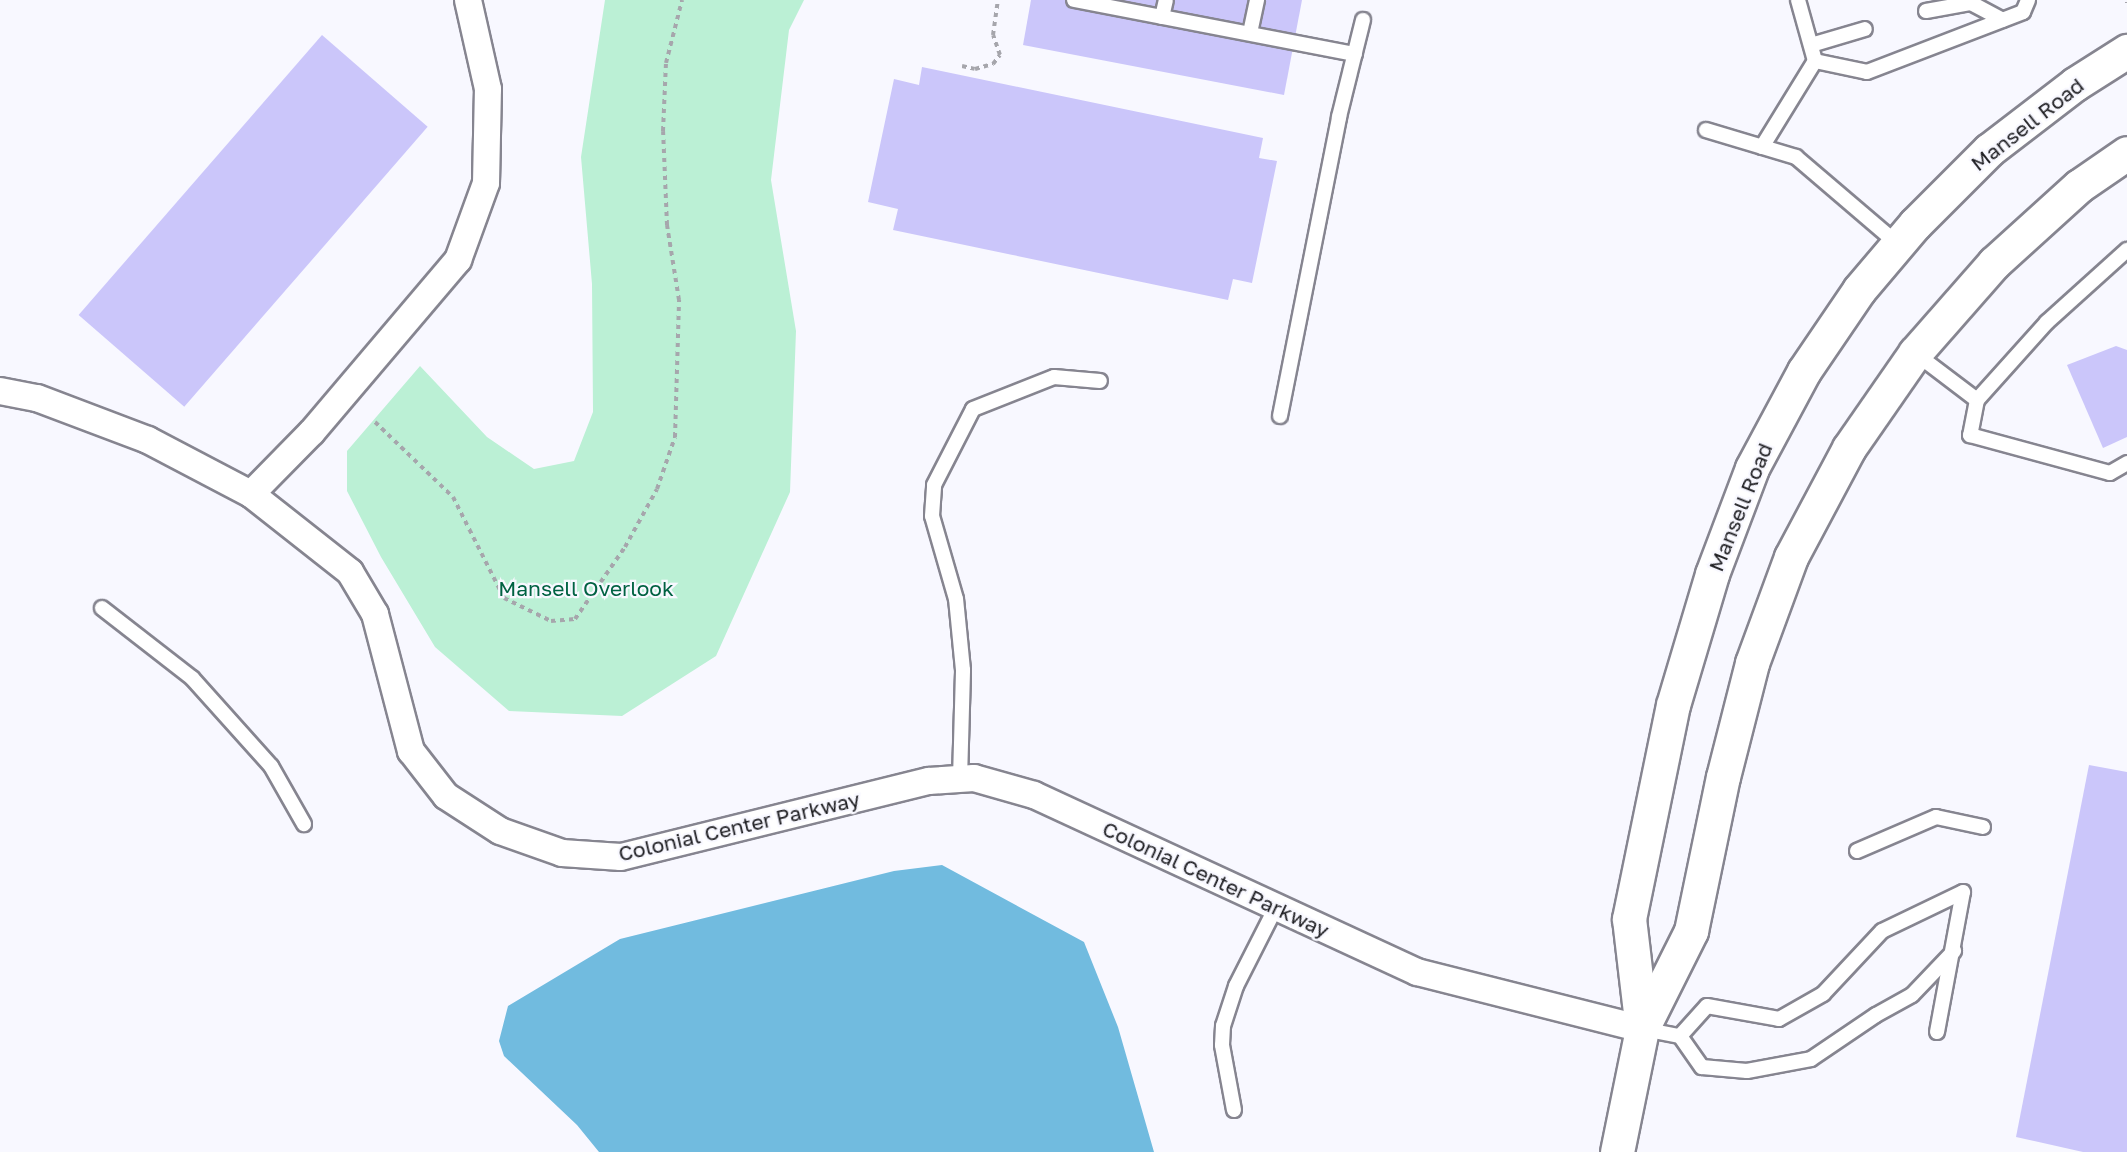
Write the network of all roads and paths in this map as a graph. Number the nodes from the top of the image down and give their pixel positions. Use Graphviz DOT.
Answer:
graph roads {
  1 [pos="468,0"];
  2 [pos="682,0"];
  3 [pos="998,0"];
  4 [pos="1074,0"];
  5 [pos="1166,0"];
  6 [pos="1257,0"];
  7 [pos="1798,0"];
  8 [pos="2028,0"];
  9 [pos="1926,11"];
  10 [pos="1162,17"];
  11 [pos="1363,20"];
  12 [pos="2003,20"];
  13 [pos="1865,29"];
  14 [pos="1250,33"];
  15 [pos="1811,45"];
  16 [pos="2127,51"];
  17 [pos="1355,54"];
  18 [pos="1815,61"];
  19 [pos="962,66"];
  20 [pos="1706,130"];
  21 [pos="1762,147"];
  22 [pos="2127,153"];
  23 [pos="1898,244"];
  24 [pos="2127,250"];
  25 [pos="1915,353"];
  26 [pos="1100,381"];
  27 [pos="0,391"];
  28 [pos="1977,400"];
  29 [pos="1280,416"];
  30 [pos="375,423"];
  31 [pos="2127,463"];
  32 [pos="251,494"];
  33 [pos="102,608"];
  34 [pos="960,779"];
  35 [pos="304,824"];
  36 [pos="1983,827"];
  37 [pos="1857,851"];
  38 [pos="1276,907"];
  39 [pos="1954,951"];
  40 [pos="1642,1029"];
  41 [pos="1937,1032"];
  42 [pos="1680,1036"];
  43 [pos="1234,1110"];
  44 [pos="1617,1152"];
  1 -- 32 [label="street"];
  2 -- 30 [label="path"];
  3 -- 19 [label="path"];
  4 -- 10 [label="lane"];
  5 -- 10 [label="lane"];
  6 -- 14 [label="lane"];
  7 -- 15 [label="lane"];
  8 -- 12 [label="lane"];
  9 -- 12 [label="lane"];
  10 -- 14 [label="lane"];
  11 -- 17 [label="lane"];
  12 -- 18 [label="lane"];
  13 -- 15 [label="lane"];
  14 -- 17 [label="lane"];
  15 -- 18 [label="lane"];
  16 -- 23 [label="main road, Mansell Road"];
  17 -- 29 [label="lane"];
  18 -- 21 [label="lane"];
  20 -- 21 [label="lane"];
  21 -- 23 [label="lane"];
  22 -- 25 [label="main road, Mansell Road"];
  23 -- 40 [label="main road, Mansell Road"];
  24 -- 28 [label="lane"];
  25 -- 28 [label="lane"];
  25 -- 40 [label="main road, Mansell Road"];
  26 -- 34 [label="lane"];
  27 -- 32 [label="street, Colonial Center Parkway"];
  28 -- 31 [label="lane"];
  32 -- 34 [label="street, Colonial Center Parkway"];
  33 -- 35 [label="lane"];
  34 -- 38 [label="street, Colonial Center Parkway"];
  36 -- 37 [label="lane"];
  38 -- 40 [label="street, Colonial Center Parkway"];
  38 -- 43 [label="lane"];
  39 -- 41 [label="lane"];
  39 -- 42 [label="lane"];
  39 -- 42 [label="lane"];
  40 -- 42 [label="lane"];
  40 -- 44 [label="main road, Mansell Road"];
}
